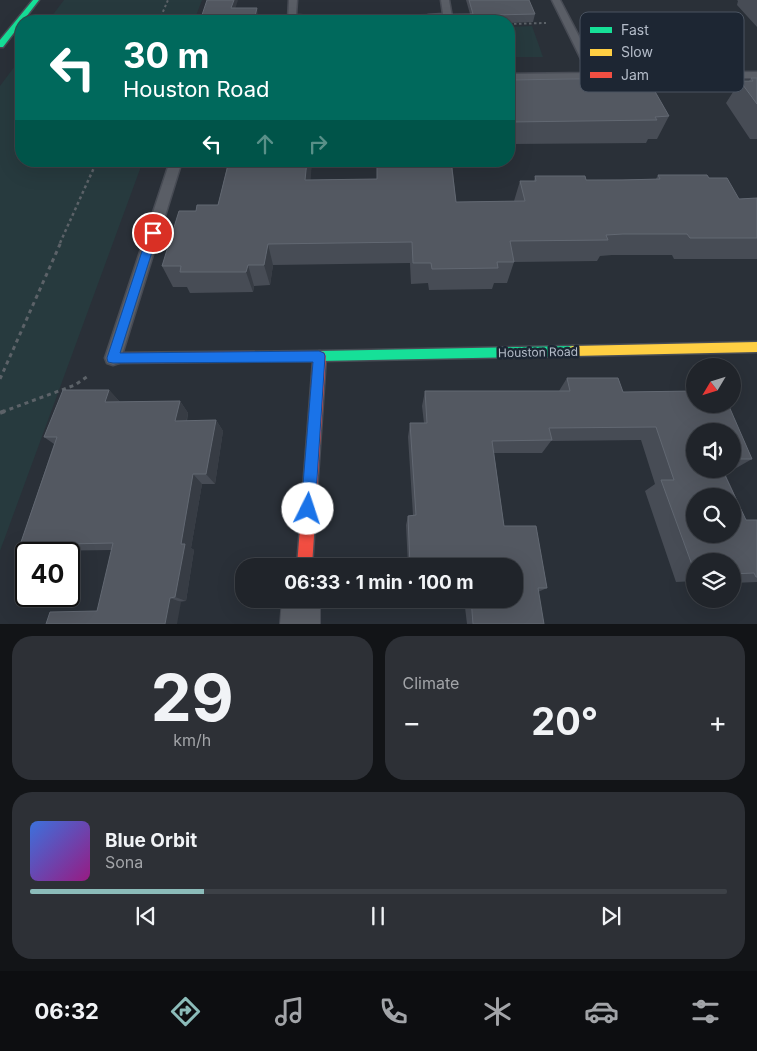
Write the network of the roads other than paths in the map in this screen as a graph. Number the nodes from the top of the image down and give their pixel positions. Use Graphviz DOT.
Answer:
graph roads {
  1 [pos="36,0"];
  2 [pos="293,0"];
  3 [pos="445,0"];
  4 [pos="556,0"];
  5 [pos="24,15"];
  6 [pos="291,15"];
  7 [pos="448,15"];
  8 [pos="15,26"];
  9 [pos="0,45"];
  10 [pos="580,50"];
  11 [pos="744,75"];
  12 [pos="757,75"];
  13 [pos="580,76"];
  14 [pos="515,77"];
  15 [pos="174,167"];
  16 [pos="757,347"];
  17 [pos="319,356"];
  18 [pos="113,358"];
  19 [pos="305,558"];
  20 [pos="301,608"];
  21 [pos="300,624"];
  1 -- 5 [label="street"];
  2 -- 6 [label="lane"];
  3 -- 7 [label="lane"];
  4 -- 10 [label="lane"];
  8 -- 9 [label="street"];
  11 -- 12 [label="lane"];
  13 -- 14 [label="lane"];
  15 -- 18 [label="lane"];
  16 -- 17 [label="street, Houston Road"];
  17 -- 18 [label="street, Houston Road"];
  17 -- 19 [label="street"];
  20 -- 21 [label="street"];
}
